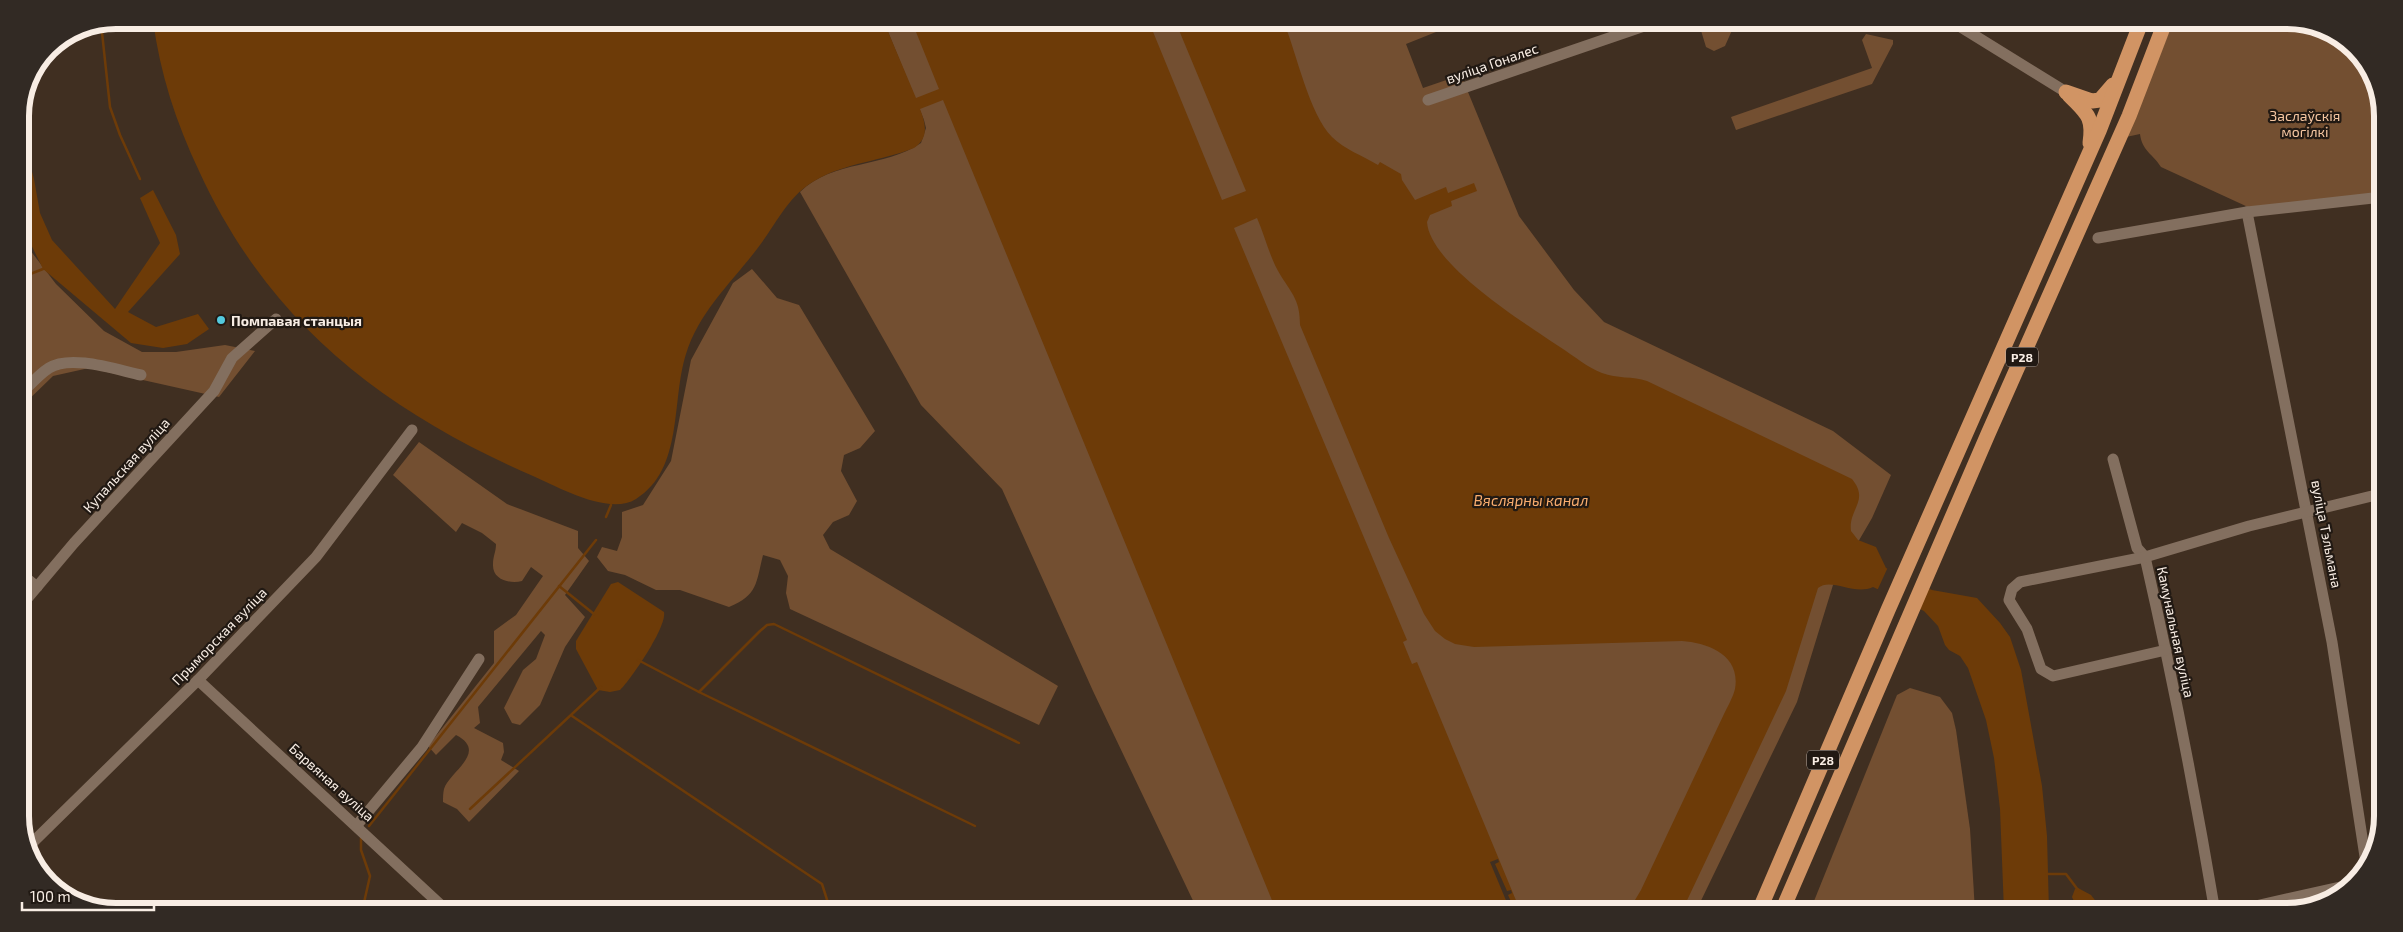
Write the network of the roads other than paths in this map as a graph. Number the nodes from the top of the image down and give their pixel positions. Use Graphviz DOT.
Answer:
graph roads {
  1 [pos="1635,29"];
  2 [pos="1964,29"];
  3 [pos="2139,29"];
  4 [pos="2162,29"];
  5 [pos="2125,67"];
  6 [pos="2066,92"];
  7 [pos="1428,100"];
  8 [pos="2088,155"];
  9 [pos="2374,198"];
  10 [pos="2247,212"];
  11 [pos="2098,238"];
  12 [pos="276,319"];
  13 [pos="141,375"];
  14 [pos="29,387"];
  15 [pos="412,430"];
  16 [pos="2113,459"];
  17 [pos="2374,495"];
  18 [pos="2308,511"];
  19 [pos="2145,558"];
  20 [pos="29,580"];
  21 [pos="37,587"];
  22 [pos="29,596"];
  23 [pos="2166,650"];
  24 [pos="479,659"];
  25 [pos="198,680"];
  26 [pos="357,825"];
  27 [pos="33,842"];
  28 [pos="2365,856"];
  29 [pos="2338,887"];
  30 [pos="439,903"];
  31 [pos="1762,903"];
  32 [pos="1785,903"];
  33 [pos="2214,903"];
  34 [pos="2268,903"];
  1 -- 7 [label="street, вуліца Гоналес"];
  2 -- 6 [label="street"];
  3 -- 5 [label="highway, Р28"];
  4 -- 32 [label="highway, Р28"];
  5 -- 6 [label="highway"];
  5 -- 8 [label="highway, Р28"];
  6 -- 8 [label="highway"];
  8 -- 31 [label="highway, Р28"];
  9 -- 10 [label="street"];
  10 -- 11 [label="street"];
  10 -- 18 [label="street, вуліца Тэльмана"];
  12 -- 21 [label="street, Купальская вуліца"];
  13 -- 14 [label="street"];
  15 -- 25 [label="street, Прыморская вуліца"];
  16 -- 19 [label="street, Камунальная вуліца"];
  17 -- 18 [label="street"];
  18 -- 19 [label="street"];
  18 -- 28 [label="street, вуліца Тэльмана"];
  19 -- 23 [label="street, Камунальная вуліца"];
  19 -- 23 [label="street"];
  20 -- 21 [label="street"];
  21 -- 22 [label="street, Купальская вуліца"];
  23 -- 33 [label="street, Камунальная вуліца"];
  24 -- 26 [label="street"];
  25 -- 26 [label="street, Барвяная вуліца"];
  25 -- 27 [label="street, Прыморская вуліца"];
  26 -- 30 [label="street, Барвяная вуліца"];
  29 -- 34 [label="street"];
}
